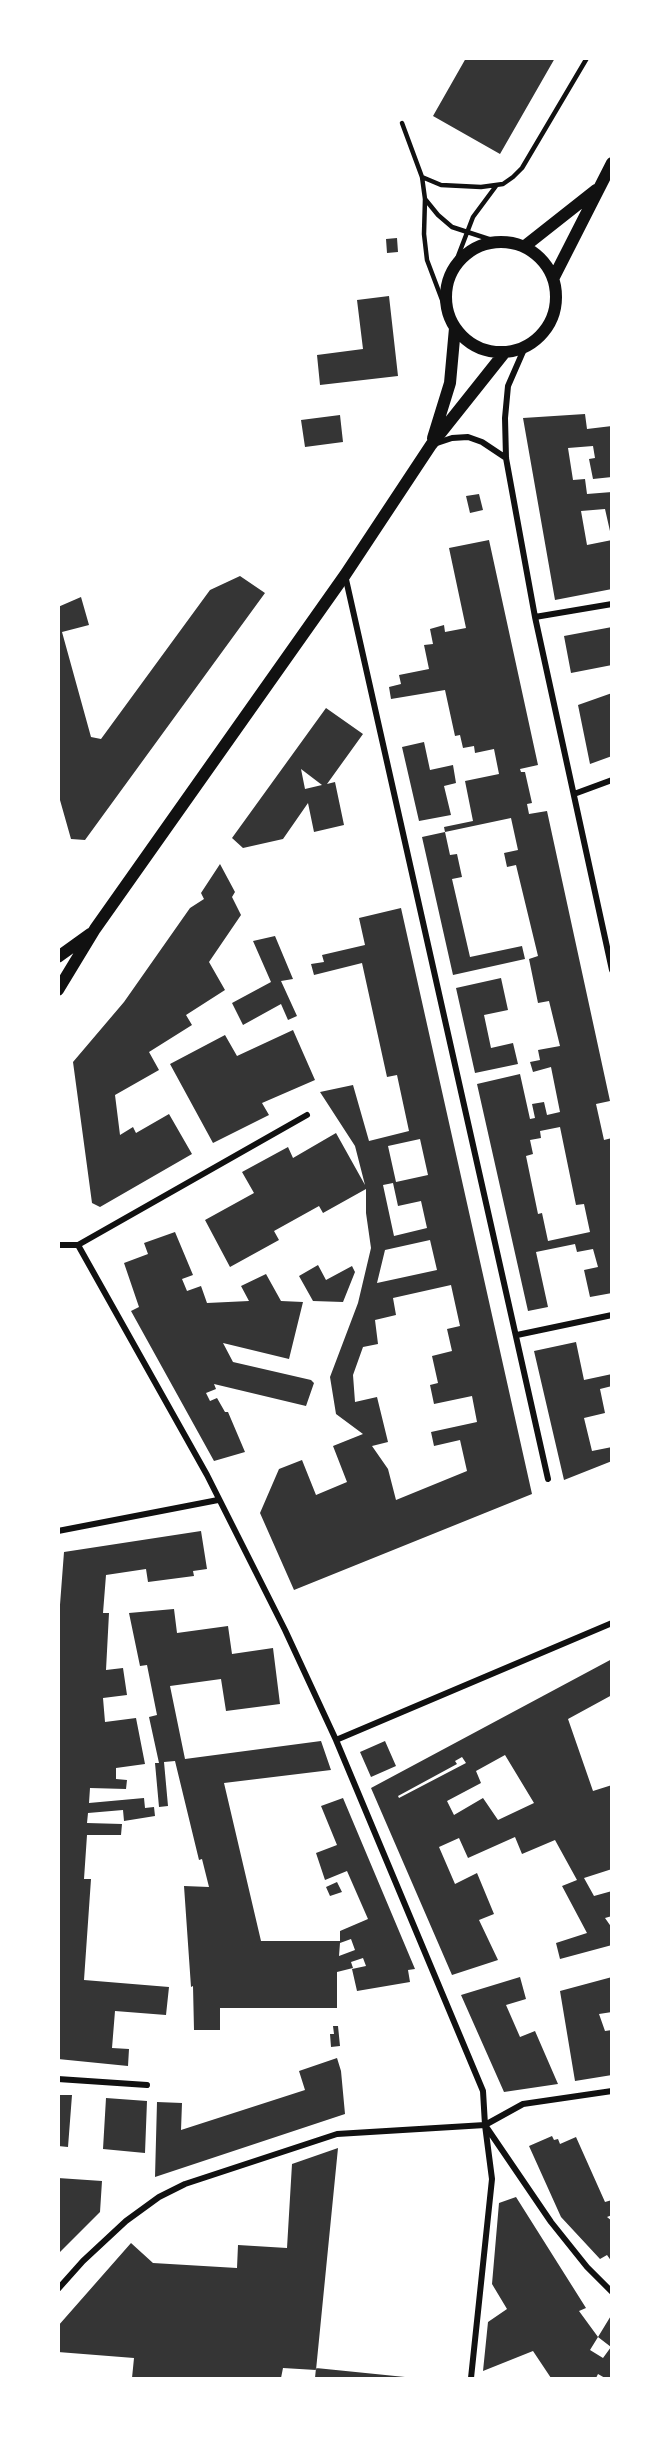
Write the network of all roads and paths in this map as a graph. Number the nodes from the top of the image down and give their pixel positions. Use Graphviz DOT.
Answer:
graph roads {
  1 [pos="587,58"];
  2 [pos="402,123"];
  3 [pos="612,163"];
  4 [pos="422,177"];
  5 [pos="496,186"];
  6 [pos="599,187"];
  7 [pos="425,199"];
  8 [pos="466,233"];
  9 [pos="495,241"];
  10 [pos="525,246"];
  11 [pos="455,264"];
  12 [pos="553,279"];
  13 [pos="447,313"];
  14 [pos="454,328"];
  15 [pos="525,347"];
  16 [pos="505,352"];
  17 [pos="431,445"];
  18 [pos="506,458"];
  19 [pos="345,574"];
  20 [pos="612,604"];
  21 [pos="536,617"];
  22 [pos="612,780"];
  23 [pos="574,794"];
  24 [pos="95,929"];
  25 [pos="58,957"];
  26 [pos="612,970"];
  27 [pos="58,990"];
  28 [pos="307,1115"];
  29 [pos="58,1245"];
  30 [pos="78,1245"];
  31 [pos="612,1315"];
  32 [pos="517,1335"];
  33 [pos="548,1479"];
  34 [pos="218,1500"];
  35 [pos="58,1531"];
  36 [pos="612,1623"];
  37 [pos="336,1740"];
  38 [pos="58,2079"];
  39 [pos="147,2085"];
  40 [pos="612,2091"];
  41 [pos="485,2125"];
  42 [pos="58,2289"];
  43 [pos="612,2292"];
  44 [pos="471,2379"];
  1 -- 5 [label="lane"];
  2 -- 4 [label="lane"];
  3 -- 6 [label="main road"];
  4 -- 5 [label="lane"];
  4 -- 7 [label="lane"];
  5 -- 8 [label="lane"];
  6 -- 10 [label="main road"];
  6 -- 12 [label="main road"];
  7 -- 8 [label="lane"];
  7 -- 13 [label="lane"];
  8 -- 9 [label="lane"];
  8 -- 11 [label="lane"];
  9 -- 10 [label="main road"];
  9 -- 11 [label="main road"];
  10 -- 12 [label="main road"];
  11 -- 13 [label="main road"];
  12 -- 15 [label="main road"];
  13 -- 14 [label="main road"];
  14 -- 16 [label="main road"];
  14 -- 17 [label="main road"];
  15 -- 16 [label="main road"];
  15 -- 18 [label="street"];
  16 -- 17 [label="main road"];
  17 -- 18 [label="street"];
  17 -- 19 [label="main road"];
  18 -- 21 [label="street"];
  19 -- 24 [label="main road"];
  19 -- 32 [label="street"];
  20 -- 21 [label="street"];
  21 -- 23 [label="street"];
  22 -- 23 [label="street"];
  23 -- 26 [label="street"];
  24 -- 25 [label="main road"];
  24 -- 27 [label="main road"];
  28 -- 30 [label="street"];
  29 -- 30 [label="street"];
  30 -- 34 [label="street"];
  31 -- 32 [label="street"];
  32 -- 33 [label="street"];
  34 -- 35 [label="street"];
  34 -- 37 [label="street"];
  36 -- 37 [label="street"];
  37 -- 41 [label="street"];
  38 -- 39 [label="street"];
  40 -- 41 [label="street"];
  41 -- 42 [label="street"];
  41 -- 43 [label="street"];
  41 -- 44 [label="street"];
}
